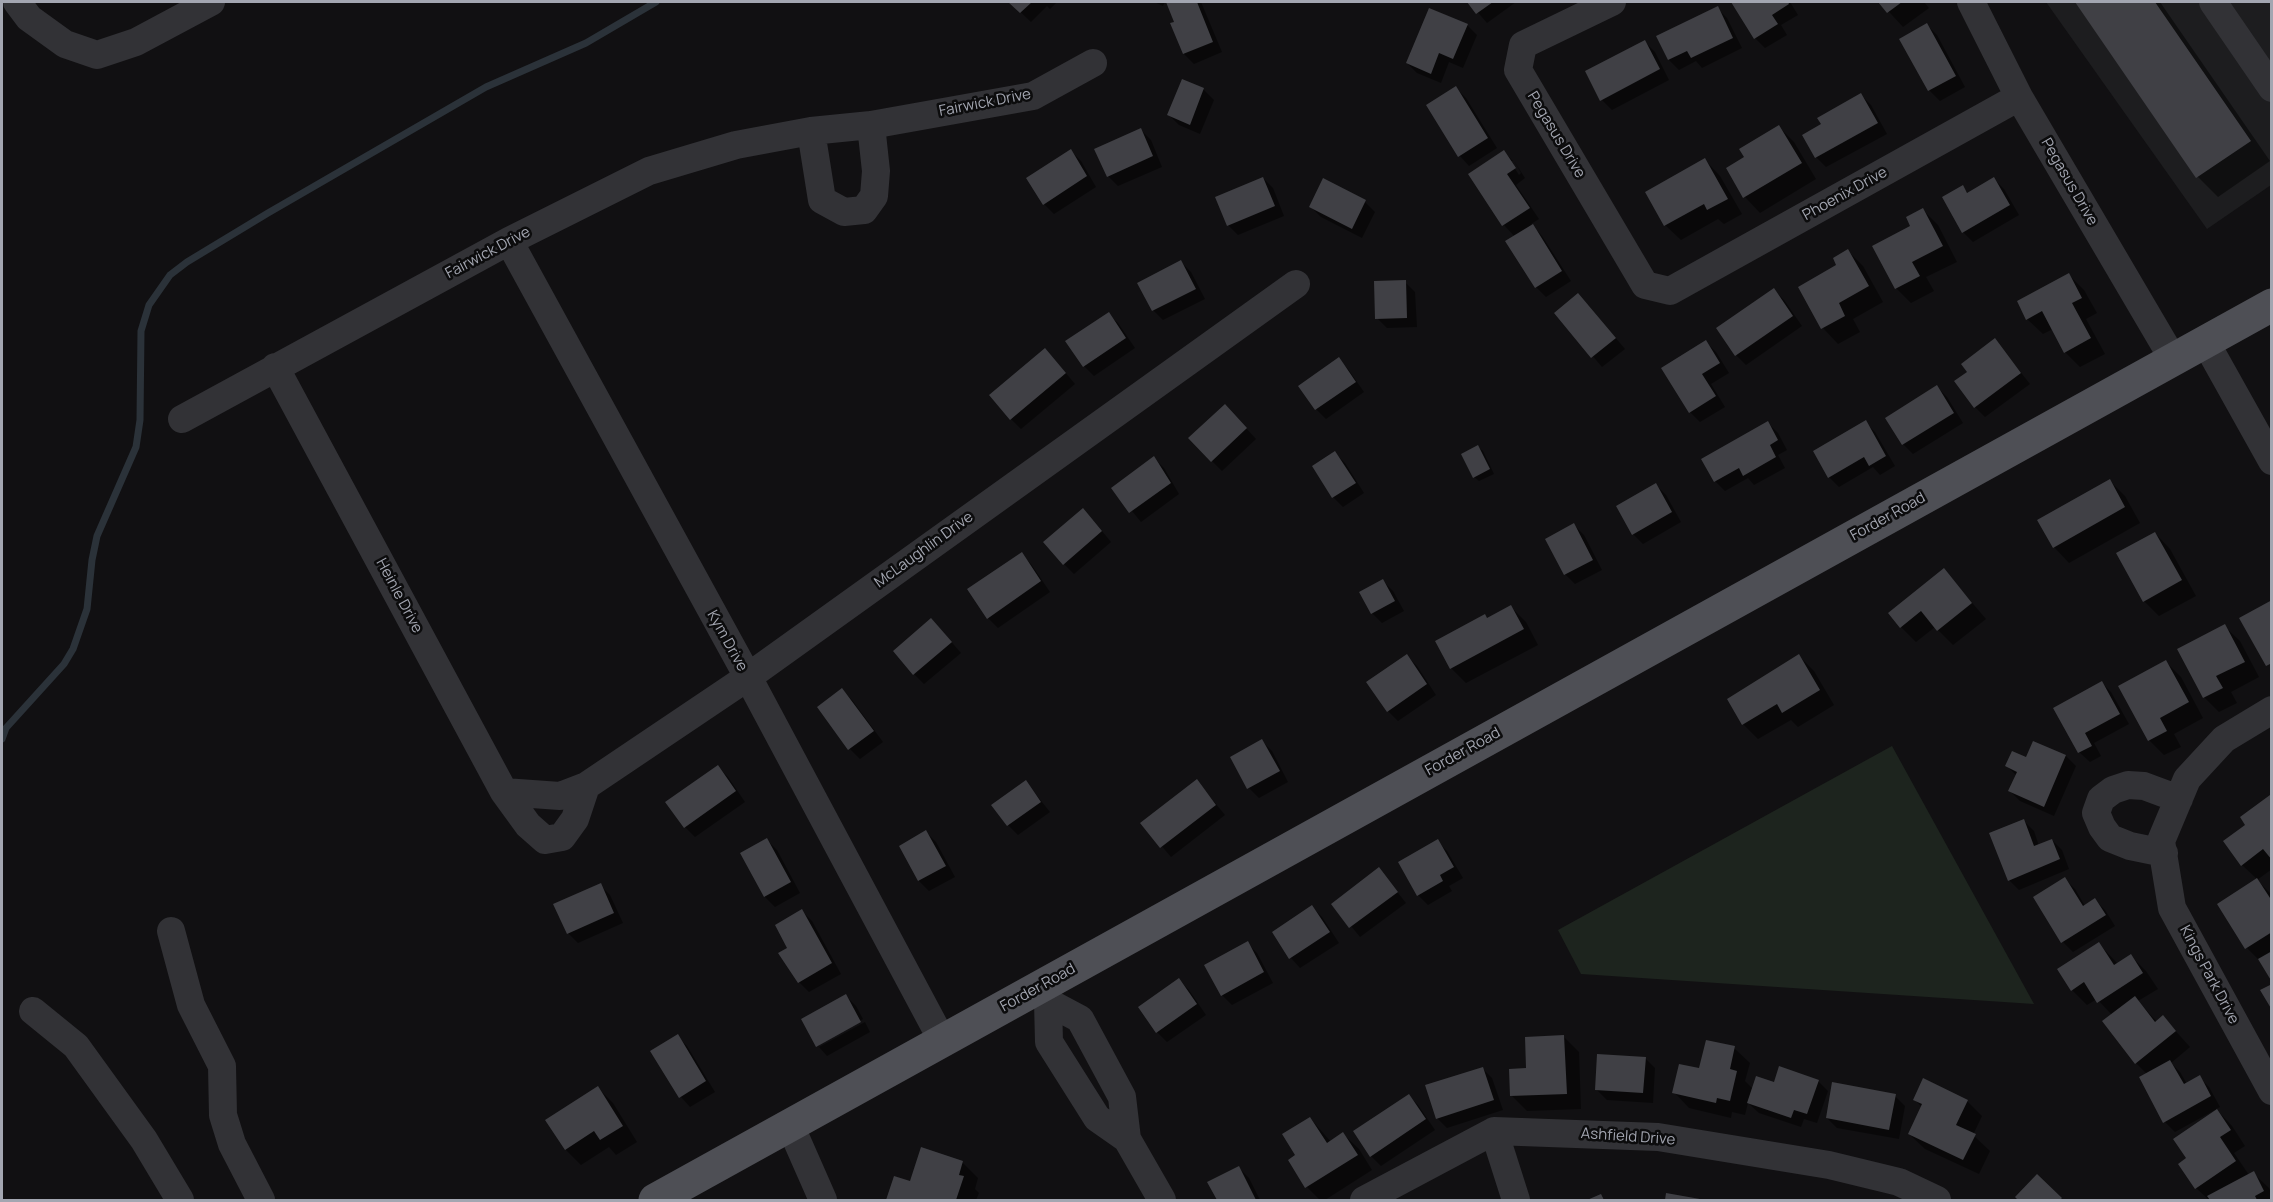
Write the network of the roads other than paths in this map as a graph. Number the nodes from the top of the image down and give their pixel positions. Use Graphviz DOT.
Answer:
graph roads {
  1 [pos="17,2"];
  2 [pos="211,2"];
  3 [pos="1612,2"];
  4 [pos="1971,2"];
  5 [pos="2213,2"];
  6 [pos="1093,63"];
  7 [pos="2271,88"];
  8 [pos="2019,97"];
  9 [pos="871,125"];
  10 [pos="811,131"];
  11 [pos="509,241"];
  12 [pos="1296,284"];
  13 [pos="1670,291"];
  14 [pos="2271,305"];
  15 [pos="2205,341"];
  16 [pos="2173,360"];
  17 [pos="275,367"];
  18 [pos="182,418"];
  19 [pos="2271,461"];
  20 [pos="748,677"];
  21 [pos="2271,711"];
  22 [pos="586,786"];
  23 [pos="504,792"];
  24 [pos="2179,800"];
  25 [pos="2164,853"];
  26 [pos="171,931"];
  27 [pos="1044,995"];
  28 [pos="33,1011"];
  29 [pos="943,1042"];
  30 [pos="2271,1091"];
  31 [pos="790,1125"];
  32 [pos="1494,1131"];
  33 [pos="1127,1139"];
  34 [pos="180,1200"];
  35 [pos="261,1200"];
  36 [pos="655,1200"];
  37 [pos="823,1200"];
  38 [pos="1162,1200"];
  39 [pos="1364,1200"];
  40 [pos="1516,1200"];
  41 [pos="1937,1200"];
  1 -- 2 [label="street"];
  3 -- 13 [label="street, Pegasus Drive"];
  4 -- 8 [label="street, Pegasus Drive"];
  5 -- 7 [label="street"];
  6 -- 9 [label="street, Fairwick Drive"];
  8 -- 13 [label="street, Phoenix Drive"];
  8 -- 16 [label="street, Pegasus Drive"];
  9 -- 10 [label="street, Fairwick Drive"];
  9 -- 10 [label="street"];
  10 -- 11 [label="street, Fairwick Drive"];
  11 -- 17 [label="street, Fairwick Drive"];
  11 -- 20 [label="street, Kym Drive"];
  12 -- 20 [label="street, McLaughlin Drive"];
  14 -- 15 [label="main road, Forder Road"];
  15 -- 16 [label="main road, Forder Road"];
  15 -- 19 [label="street"];
  16 -- 27 [label="main road, Forder Road"];
  17 -- 18 [label="street, Fairwick Drive"];
  17 -- 23 [label="street, Heinle Drive"];
  20 -- 22 [label="street, McLaughlin Drive"];
  20 -- 29 [label="street, Kym Drive"];
  21 -- 24 [label="street, Kings Park Drive"];
  22 -- 23 [label="street, McLaughlin Drive"];
  22 -- 23 [label="street, Heinle Drive"];
  24 -- 25 [label="street, Kings Park Drive"];
  24 -- 25 [label="street"];
  25 -- 30 [label="street, Kings Park Drive"];
  26 -- 35 [label="street"];
  27 -- 29 [label="main road, Forder Road"];
  27 -- 33 [label="street"];
  27 -- 33 [label="street"];
  28 -- 34 [label="street"];
  29 -- 31 [label="main road, Forder Road"];
  31 -- 36 [label="main road, Forder Road"];
  31 -- 37 [label="street"];
  32 -- 39 [label="street"];
  32 -- 40 [label="street"];
  32 -- 41 [label="street, Ashfield Drive"];
  33 -- 38 [label="street"];
}
